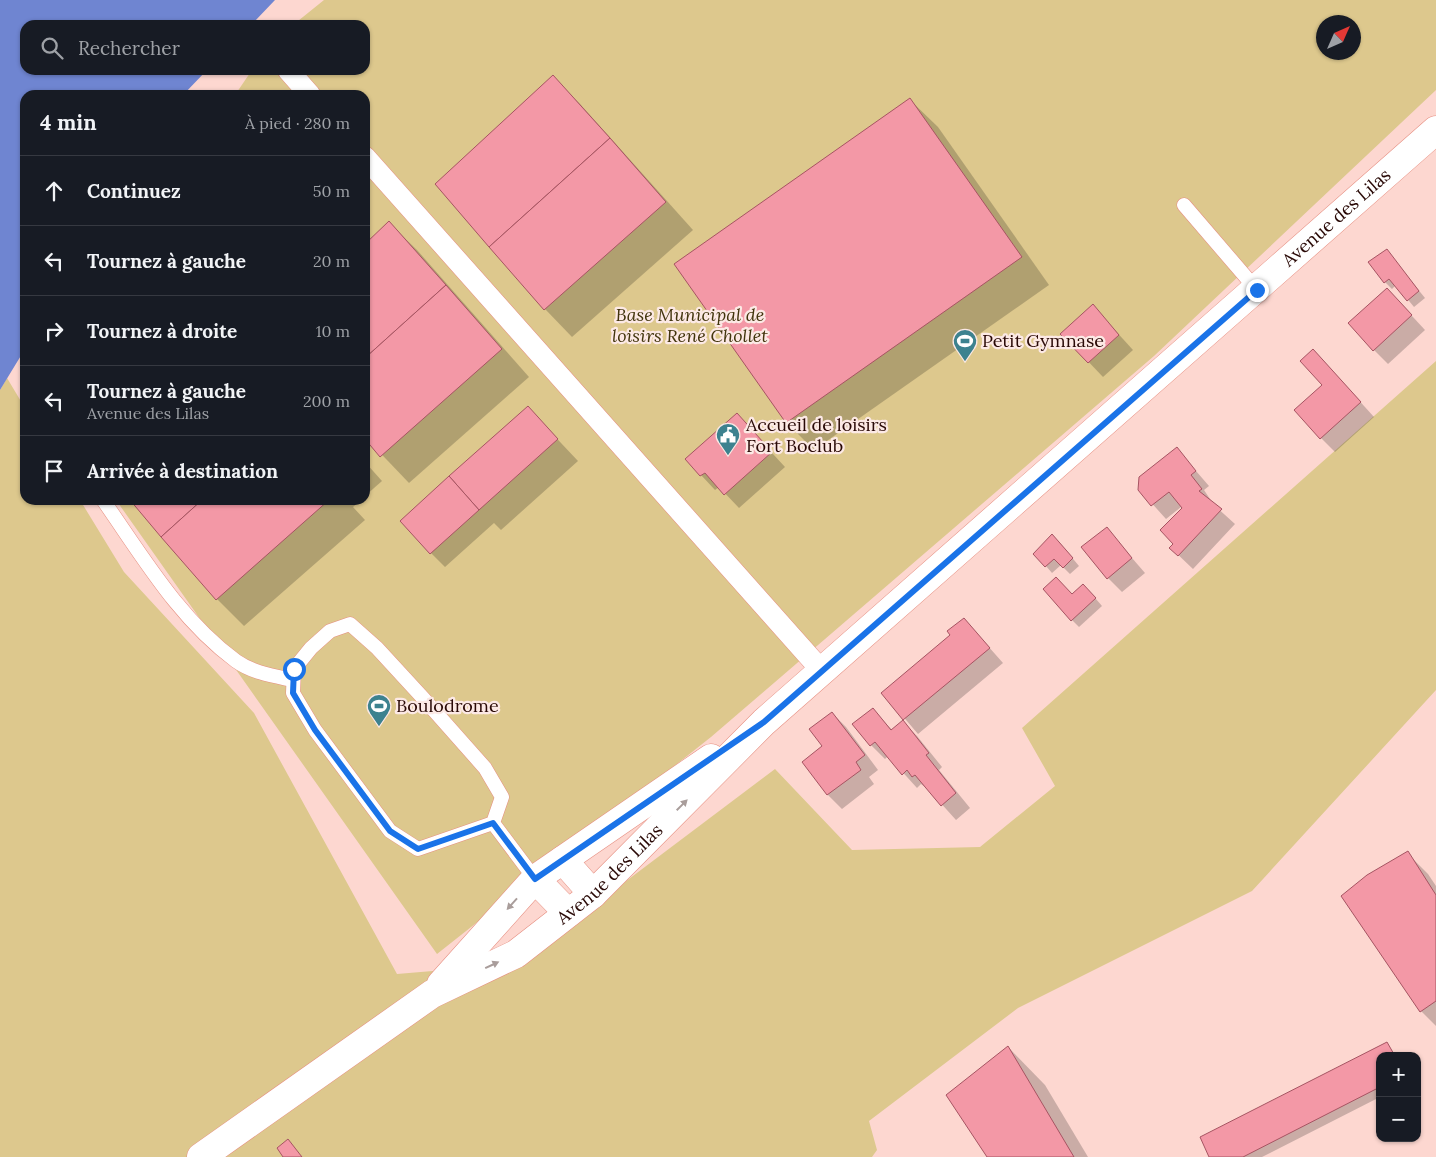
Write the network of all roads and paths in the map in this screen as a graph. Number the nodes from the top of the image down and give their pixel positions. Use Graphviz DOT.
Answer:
graph roads {
  1 [pos="292,75"];
  2 [pos="306,90"];
  3 [pos="1436,130"];
  4 [pos="370,163"];
  5 [pos="1184,206"];
  6 [pos="1257,290"];
  7 [pos="106,505"];
  8 [pos="822,671"];
  9 [pos="293,680"];
  10 [pos="764,722"];
  11 [pos="493,823"];
  12 [pos="563,860"];
  13 [pos="535,879"];
  14 [pos="593,894"];
  15 [pos="568,914"];
  16 [pos="432,994"];
  17 [pos="201,1157"];
  1 -- 2 [label="street"];
  3 -- 6 [label="street, Avenue des Lilas"];
  4 -- 8 [label="street"];
  5 -- 6 [label="lane"];
  6 -- 8 [label="street, Avenue des Lilas"];
  7 -- 9 [label="lane"];
  8 -- 10 [label="street, Avenue des Lilas"];
  9 -- 11 [label="lane"];
  9 -- 11 [label="lane"];
  10 -- 12 [label="street, Avenue des Lilas"];
  14 -- 10 [label="street, Avenue des Lilas, one-way"];
  11 -- 13 [label="lane"];
  12 -- 13 [label="street, Avenue des Lilas"];
  12 -- 14 [label="street"];
  13 -- 15 [label="street"];
  13 -- 16 [label="street, Avenue des Lilas, one-way"];
  14 -- 15 [label="street, Avenue des Lilas"];
  16 -- 15 [label="street, Avenue des Lilas, one-way"];
  16 -- 17 [label="street, Avenue des Lilas"];
}
